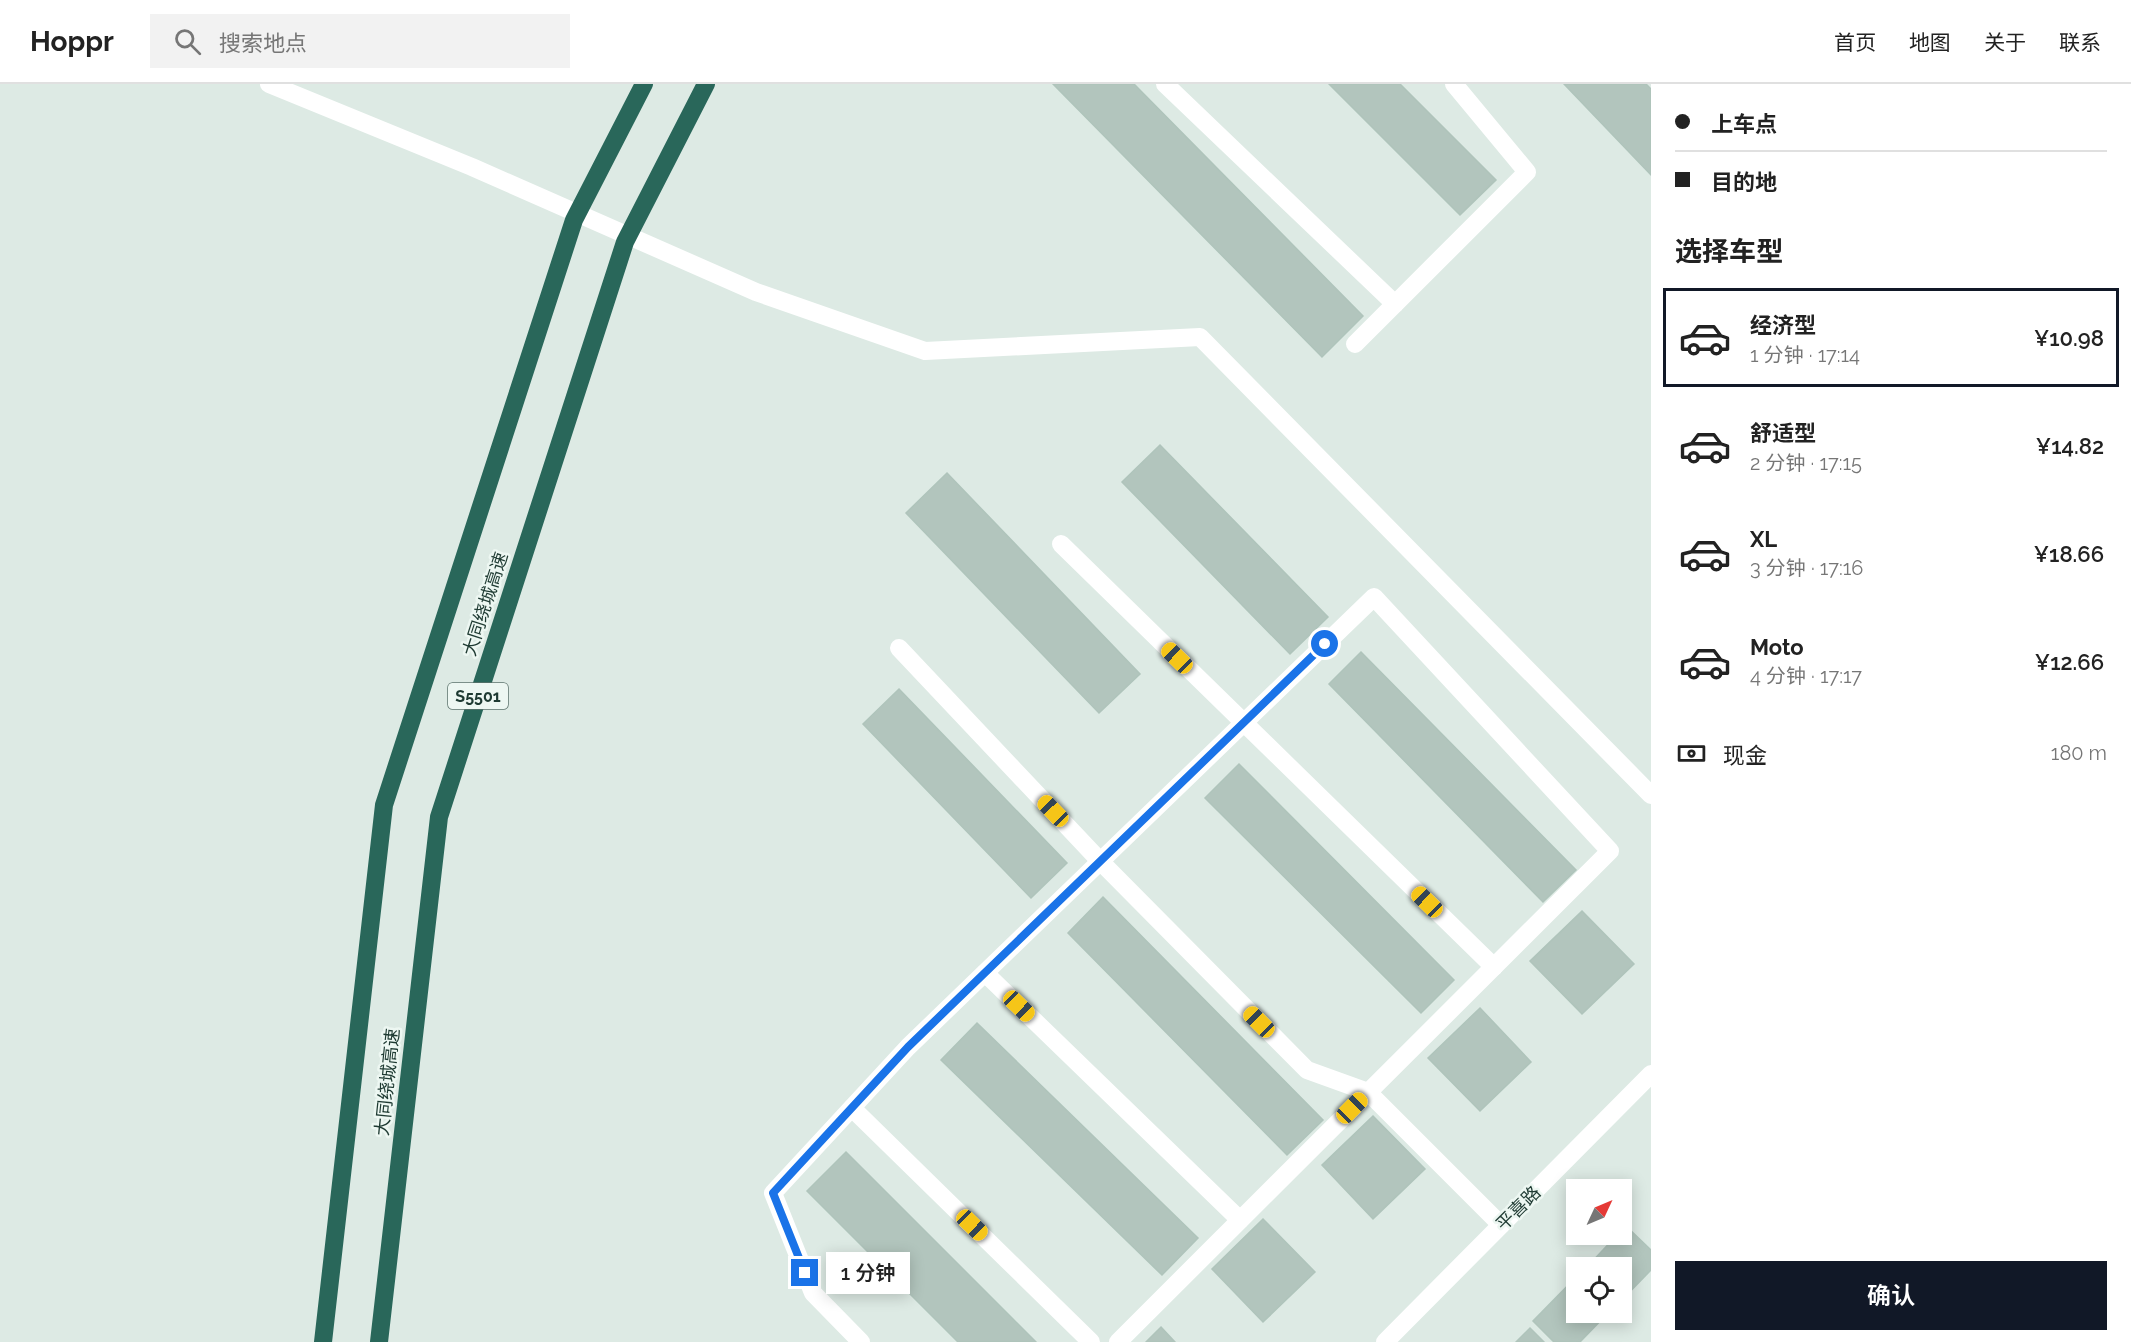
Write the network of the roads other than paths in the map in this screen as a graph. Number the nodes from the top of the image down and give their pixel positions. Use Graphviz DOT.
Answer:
graph roads {
  1 [pos="269,84"];
  2 [pos="644,84"];
  3 [pos="706,84"];
  4 [pos="1165,84"];
  5 [pos="1454,84"];
  6 [pos="1395,304"];
  7 [pos="1355,344"];
  8 [pos="1062,544"];
  9 [pos="899,648"];
  10 [pos="1243,723"];
  11 [pos="1651,795"];
  12 [pos="1100,861"];
  13 [pos="1494,967"];
  14 [pos="985,973"];
  15 [pos="1651,1074"];
  16 [pos="1368,1092"];
  17 [pos="852,1108"];
  18 [pos="1240,1221"];
  19 [pos="1501,1225"];
  20 [pos="323,1342"];
  21 [pos="379,1342"];
  22 [pos="861,1342"];
  23 [pos="1091,1342"];
  24 [pos="1118,1342"];
  25 [pos="1385,1342"];
  1 -- 11 [label="street"];
  2 -- 20 [label="highway, 大同绕城高速 / S5501"];
  3 -- 21 [label="highway, 大同绕城高速 / S5501"];
  4 -- 6 [label="street"];
  5 -- 6 [label="street"];
  6 -- 7 [label="street"];
  8 -- 10 [label="street"];
  9 -- 12 [label="street"];
  10 -- 12 [label="street"];
  10 -- 13 [label="street"];
  10 -- 13 [label="street"];
  12 -- 14 [label="street"];
  12 -- 16 [label="street"];
  13 -- 16 [label="street"];
  14 -- 17 [label="street"];
  14 -- 18 [label="street"];
  15 -- 19 [label="street, 平喜路"];
  16 -- 18 [label="street"];
  16 -- 19 [label="street"];
  17 -- 22 [label="street"];
  17 -- 23 [label="street"];
  18 -- 24 [label="street"];
  19 -- 25 [label="street, 平喜路"];
}
